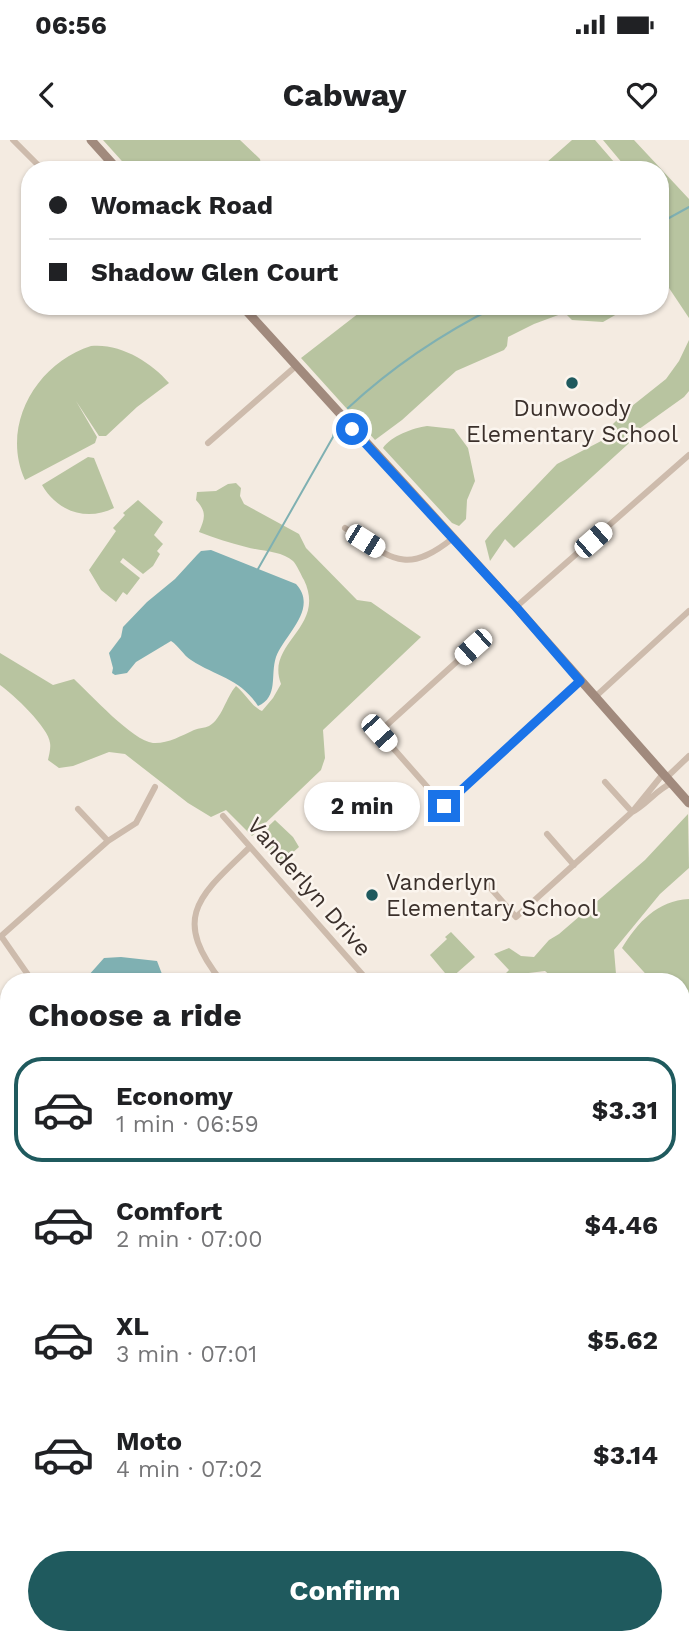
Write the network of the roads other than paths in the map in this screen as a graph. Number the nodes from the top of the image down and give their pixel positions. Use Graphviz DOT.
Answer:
graph roads {
  1 [pos="13,140"];
  2 [pos="91,140"];
  3 [pos="34,161"];
  4 [pos="110,161"];
  5 [pos="250,315"];
  6 [pos="296,366"];
  7 [pos="208,443"];
  8 [pos="689,455"];
  9 [pos="345,528"];
  10 [pos="453,538"];
  11 [pos="516,607"];
  12 [pos="689,611"];
  13 [pos="473,647"];
  14 [pos="580,681"];
  15 [pos="595,697"];
  16 [pos="689,756"];
  17 [pos="667,778"];
  18 [pos="605,782"];
  19 [pos="155,787"];
  20 [pos="659,787"];
  21 [pos="689,803"];
  22 [pos="78,809"];
  23 [pos="632,812"];
  24 [pos="223,816"];
  25 [pos="547,834"];
  26 [pos="108,841"];
  27 [pos="250,847"];
  28 [pos="575,865"];
  29 [pos="487,884"];
  30 [pos="0,936"];
  31 [pos="27,973"];
  32 [pos="215,973"];
  33 [pos="361,973"];
  1 -- 3 [label="street"];
  2 -- 4 [label="street"];
  5 -- 6 [label="street"];
  6 -- 7 [label="street"];
  6 -- 10 [label="street"];
  8 -- 11 [label="street"];
  9 -- 10 [label="street"];
  10 -- 11 [label="street"];
  11 -- 14 [label="street"];
  12 -- 15 [label="street"];
  13 -- 14 [label="street"];
  14 -- 15 [label="street"];
  15 -- 17 [label="street"];
  16 -- 17 [label="street"];
  17 -- 20 [label="street"];
  17 -- 20 [label="street"];
  17 -- 21 [label="street"];
  18 -- 23 [label="street"];
  19 -- 26 [label="street"];
  20 -- 23 [label="street"];
  22 -- 26 [label="street"];
  23 -- 28 [label="street"];
  24 -- 27 [label="street, Vanderlyn Drive"];
  25 -- 28 [label="street"];
  26 -- 30 [label="street"];
  27 -- 32 [label="street"];
  27 -- 33 [label="street, Vanderlyn Drive"];
  28 -- 29 [label="street"];
  30 -- 31 [label="street"];
}
